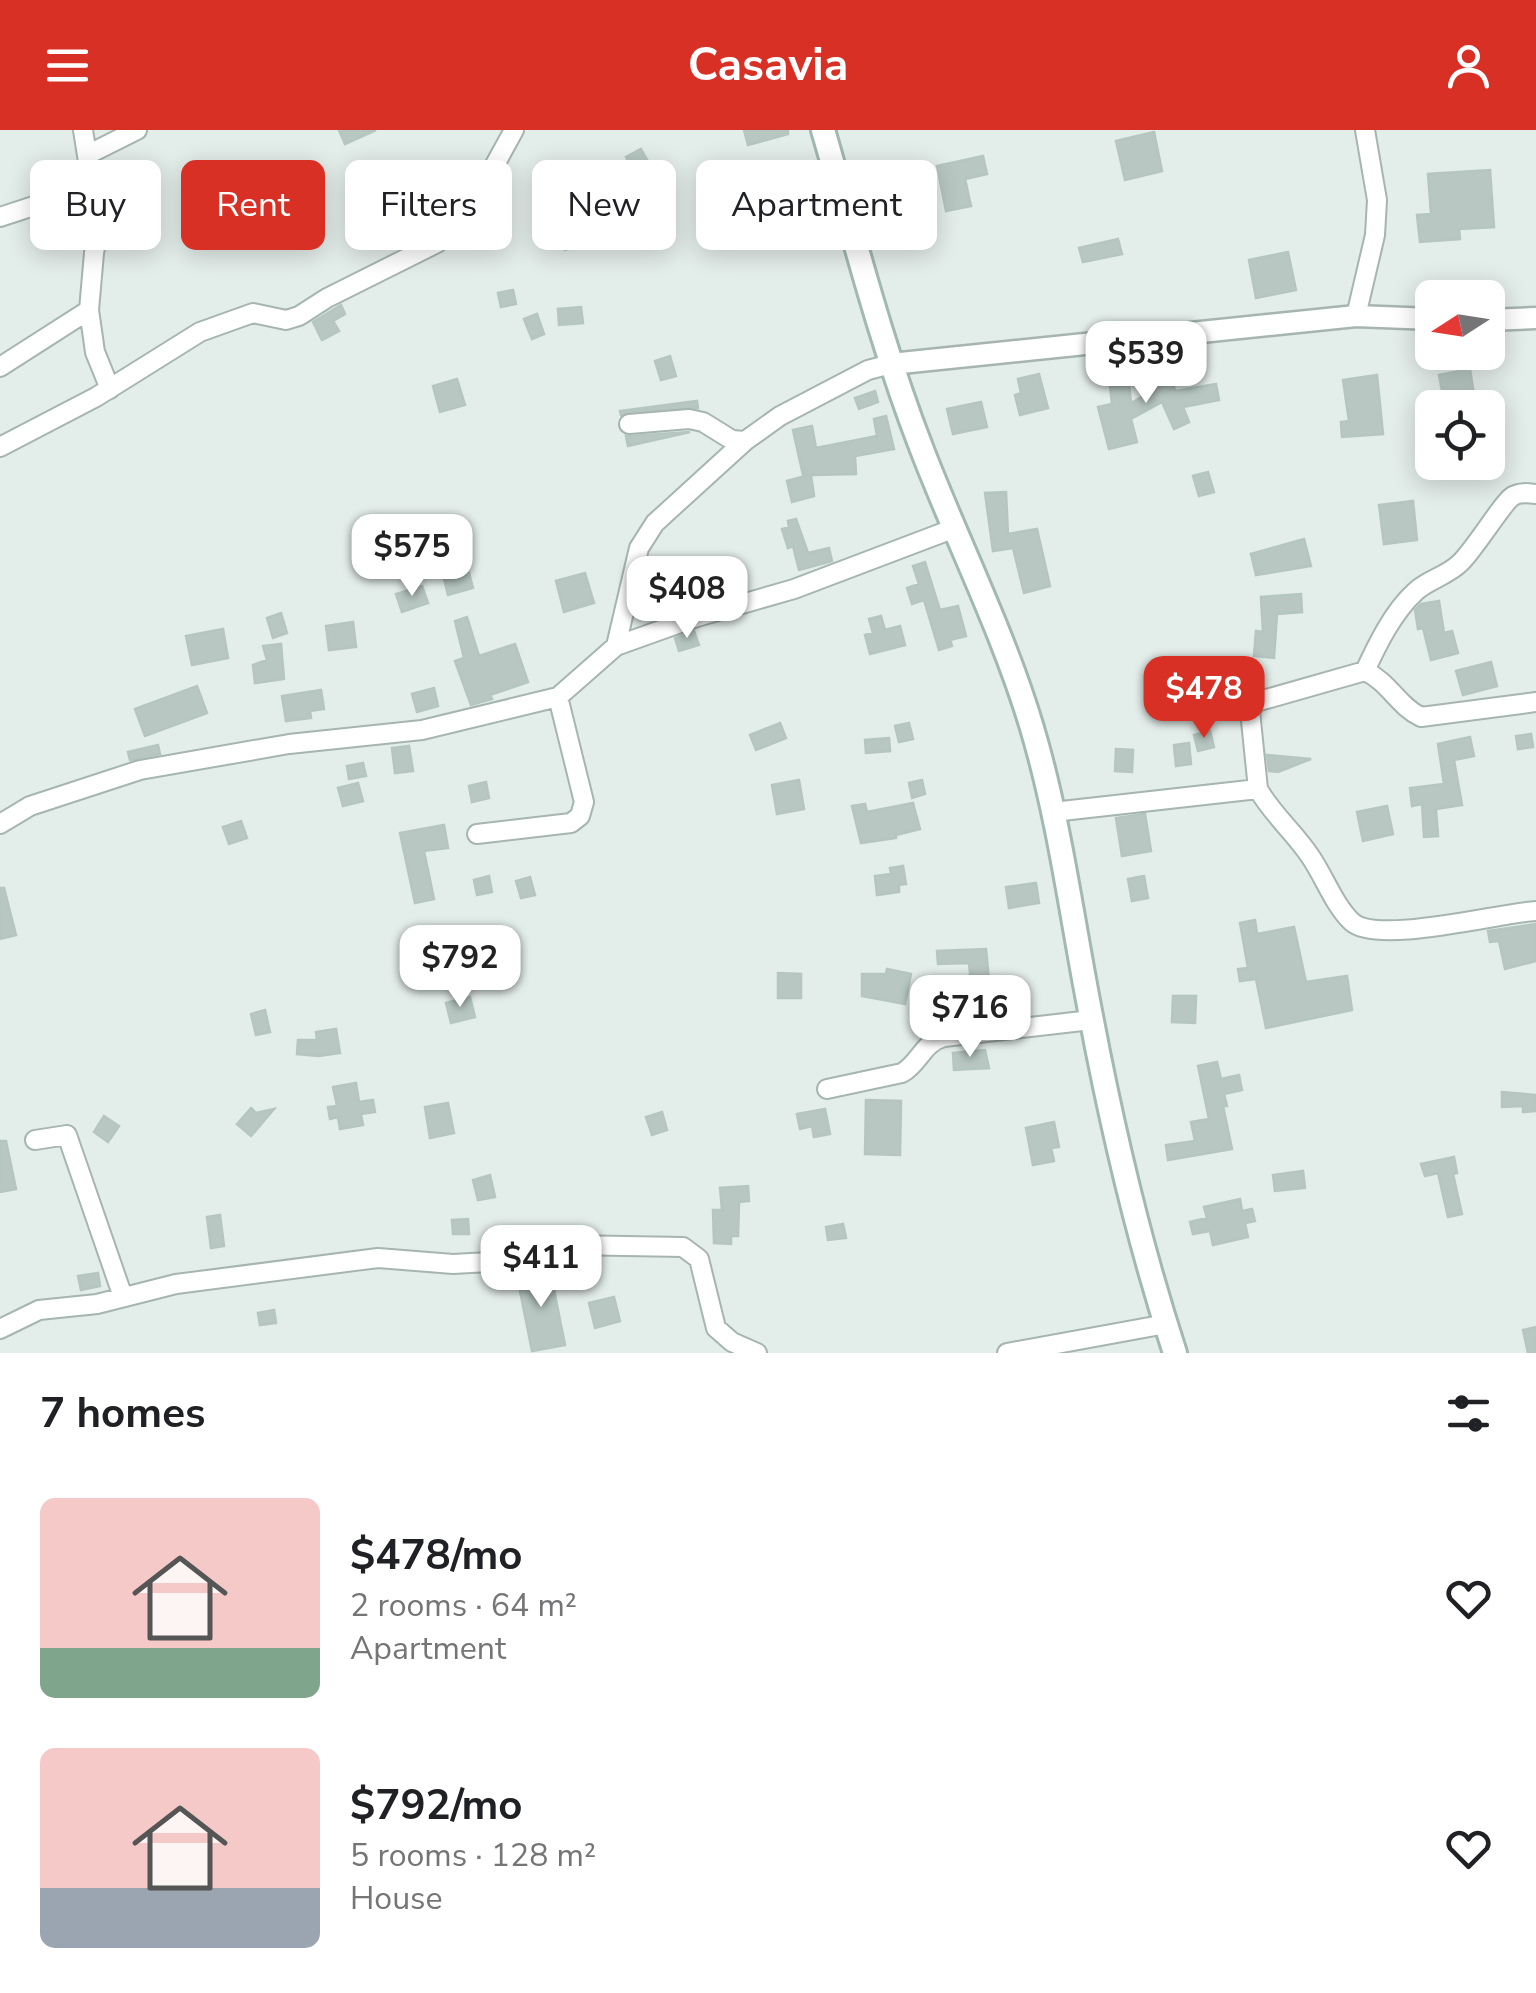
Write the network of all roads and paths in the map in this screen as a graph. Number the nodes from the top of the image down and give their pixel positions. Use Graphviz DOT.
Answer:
graph roads {
  1 [pos="83,130"];
  2 [pos="138,130"];
  3 [pos="514,130"];
  4 [pos="823,130"];
  5 [pos="1365,130"];
  6 [pos="87,154"];
  7 [pos="88,160"];
  8 [pos="30,208"];
  9 [pos="0,218"];
  10 [pos="95,250"];
  11 [pos="89,310"];
  12 [pos="1356,316"];
  13 [pos="1415,318"];
  14 [pos="1536,318"];
  15 [pos="1505,319"];
  16 [pos="891,364"];
  17 [pos="0,367"];
  18 [pos="110,389"];
  19 [pos="630,424"];
  20 [pos="745,441"];
  21 [pos="0,447"];
  22 [pos="1536,494"];
  23 [pos="954,528"];
  24 [pos="616,646"];
  25 [pos="1366,672"];
  26 [pos="558,697"];
  27 [pos="1536,702"];
  28 [pos="1258,789"];
  29 [pos="1053,812"];
  30 [pos="0,824"];
  31 [pos="477,834"];
  32 [pos="1536,910"];
  33 [pos="1091,1020"];
  34 [pos="827,1090"];
  35 [pos="35,1140"];
  36 [pos="123,1297"];
  37 [pos="1166,1324"];
  38 [pos="0,1328"];
  39 [pos="757,1353"];
  40 [pos="1007,1353"];
  41 [pos="1175,1353"];
  1 -- 6 [label="street"];
  2 -- 6 [label="street"];
  3 -- 18 [label="street"];
  4 -- 16 [label="main road"];
  5 -- 12 [label="street"];
  6 -- 7 [label="street"];
  8 -- 9 [label="street"];
  10 -- 11 [label="street"];
  11 -- 17 [label="street"];
  11 -- 18 [label="street"];
  12 -- 13 [label="street"];
  12 -- 16 [label="street"];
  14 -- 15 [label="street"];
  16 -- 20 [label="street"];
  16 -- 23 [label="main road"];
  18 -- 21 [label="street"];
  19 -- 20 [label="street"];
  20 -- 24 [label="street"];
  22 -- 25 [label="street"];
  23 -- 24 [label="street"];
  23 -- 29 [label="main road"];
  24 -- 26 [label="street"];
  25 -- 27 [label="street"];
  25 -- 28 [label="street"];
  26 -- 30 [label="street"];
  26 -- 31 [label="street"];
  28 -- 29 [label="street"];
  28 -- 32 [label="street"];
  29 -- 33 [label="main road"];
  33 -- 34 [label="street"];
  33 -- 37 [label="main road"];
  35 -- 36 [label="street"];
  36 -- 38 [label="street"];
  36 -- 39 [label="street"];
  37 -- 40 [label="street"];
  37 -- 41 [label="main road"];
}
